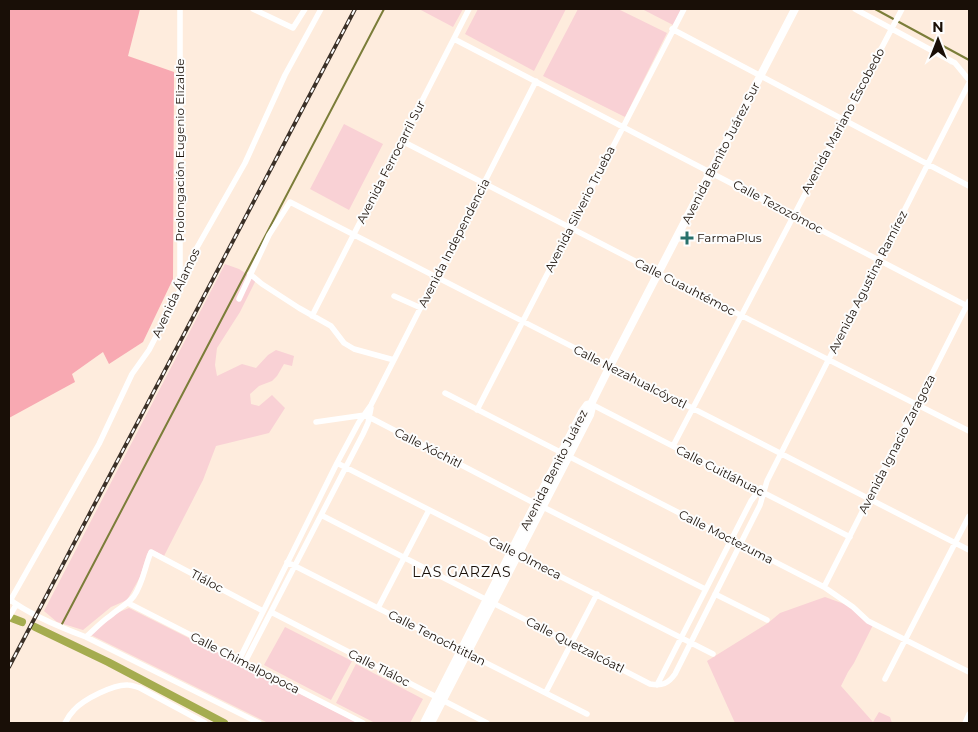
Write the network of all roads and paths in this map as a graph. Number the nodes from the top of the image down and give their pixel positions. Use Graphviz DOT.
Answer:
graph roads {
  1 [pos="180,9"];
  2 [pos="253,9"];
  3 [pos="304,9"];
  4 [pos="321,9"];
  5 [pos="469,9"];
  6 [pos="684,9"];
  7 [pos="795,9"];
  8 [pos="855,9"];
  9 [pos="902,9"];
  10 [pos="892,28"];
  11 [pos="672,29"];
  12 [pos="454,38"];
  13 [pos="761,76"];
  14 [pos="536,81"];
  15 [pos="969,82"];
  16 [pos="844,120"];
  17 [pos="623,126"];
  18 [pos="402,142"];
  19 [pos="928,164"];
  20 [pos="711,172"];
  21 [pos="484,184"];
  22 [pos="969,186"];
  23 [pos="794,215"];
  24 [pos="570,228"];
  25 [pos="354,235"];
  26 [pos="880,260"];
  27 [pos="658,273"];
  28 [pos="250,274"];
  29 [pos="436,278"];
  30 [pos="180,290"];
  31 [pos="394,296"];
  32 [pos="239,299"];
  33 [pos="968,304"];
  34 [pos="421,308"];
  35 [pos="312,316"];
  36 [pos="741,316"];
  37 [pos="522,322"];
  38 [pos="394,360"];
  39 [pos="829,360"];
  40 [pos="610,366"];
  41 [pos="445,393"];
  42 [pos="591,404"];
  43 [pos="917,405"];
  44 [pos="692,409"];
  45 [pos="477,410"];
  46 [pos="367,416"];
  47 [pos="316,422"];
  48 [pos="969,431"];
  49 [pos="673,446"];
  50 [pos="565,454"];
  51 [pos="781,454"];
  52 [pos="337,463"];
  53 [pos="346,467"];
  54 [pos="761,492"];
  55 [pos="869,499"];
  56 [pos="539,505"];
  57 [pos="429,510"];
  58 [pos="321,515"];
  59 [pos="969,516"];
  60 [pos="850,538"];
  61 [pos="731,539"];
  62 [pos="955,543"];
  63 [pos="740,544"];
  64 [pos="969,550"];
  65 [pos="515,553"];
  66 [pos="404,557"];
  67 [pos="287,562"];
  68 [pos="295,566"];
  69 [pos="824,587"];
  70 [pos="705,590"];
  71 [pos="597,594"];
  72 [pos="715,594"];
  73 [pos="490,601"];
  74 [pos="12,602"];
  75 [pos="128,603"];
  76 [pos="378,608"];
  77 [pos="263,611"];
  78 [pos="271,612"];
  79 [pos="9,617"];
  80 [pos="767,620"];
  81 [pos="86,637"];
  82 [pos="681,638"];
  83 [pos="905,639"];
  84 [pos="690,642"];
  85 [pos="571,643"];
  86 [pos="464,652"];
  87 [pos="714,654"];
  88 [pos="242,661"];
  89 [pos="969,672"];
  90 [pos="885,679"];
  91 [pos="657,685"];
  92 [pos="546,692"];
  93 [pos="440,699"];
  94 [pos="587,714"];
  95 [pos="969,714"];
  96 [pos="65,723"];
  97 [pos="205,723"];
  98 [pos="259,723"];
  99 [pos="363,723"];
  100 [pos="424,723"];
  101 [pos="431,723"];
  102 [pos="487,723"];
  103 [pos="965,723"];
  1 -- 30 [label="street, Prolongación Eugenio Elizalde"];
  2 -- 3 [label="street"];
  4 -- 30 [label="street, Avenida Álamos"];
  5 -- 12 [label="street, Avenida Ferrocarril Sur"];
  6 -- 11 [label="street, Avenida Silverio Trueba"];
  7 -- 13 [label="street, Avenida Benito Juárez Sur"];
  8 -- 10 [label="street"];
  9 -- 10 [label="street, Avenida Mariano Escobedo"];
  10 -- 15 [label="street"];
  10 -- 16 [label="street, Avenida Mariano Escobedo"];
  11 -- 13 [label="street"];
  11 -- 17 [label="street, Avenida Silverio Trueba"];
  12 -- 14 [label="street, Calle Tezozómoc"];
  12 -- 18 [label="street, Avenida Ferrocarril Sur"];
  13 -- 16 [label="street"];
  13 -- 20 [label="street, Avenida Benito Juárez Sur"];
  14 -- 17 [label="street, Calle Tezozómoc"];
  14 -- 21 [label="street, Avenida Independencia"];
  15 -- 19 [label="street, Avenida Agustina Ramírez"];
  16 -- 19 [label="street"];
  16 -- 23 [label="street, Avenida Mariano Escobedo"];
  17 -- 20 [label="street, Calle Tezozómoc"];
  17 -- 24 [label="street, Avenida Silverio Trueba"];
  18 -- 21 [label="street, Calle Cuauhtémoc"];
  18 -- 25 [label="street, Avenida Ferrocarril Sur"];
  19 -- 22 [label="street"];
  19 -- 26 [label="street, Avenida Agustina Ramírez"];
  20 -- 23 [label="street, Calle Tezozómoc"];
  20 -- 27 [label="street, Avenida Benito Juárez Sur"];
  21 -- 24 [label="street, Calle Cuauhtémoc"];
  21 -- 29 [label="street, Avenida Independencia"];
  23 -- 26 [label="street, Calle Tezozómoc"];
  23 -- 36 [label="street, Avenida Mariano Escobedo"];
  24 -- 27 [label="street, Calle Cuauhtémoc"];
  24 -- 37 [label="street, Avenida Silverio Trueba"];
  25 -- 28 [label="street, Calle Nezahualcóyotl"];
  25 -- 29 [label="street, Calle Nezahualcóyotl"];
  25 -- 35 [label="street, Avenida Ferrocarril Sur"];
  26 -- 33 [label="street, Calle Tezozómoc"];
  26 -- 39 [label="street, Avenida Agustina Ramírez"];
  27 -- 36 [label="street, Calle Cuauhtémoc"];
  27 -- 40 [label="street, Avenida Benito Juárez Sur"];
  28 -- 32 [label="street"];
  28 -- 35 [label="street"];
  29 -- 34 [label="street, Avenida Independencia"];
  29 -- 37 [label="street, Calle Nezahualcóyotl"];
  30 -- 74 [label="street, Avenida Álamos"];
  31 -- 34 [label="street"];
  33 -- 43 [label="street, Avenida Ignacio Zaragoza"];
  34 -- 38 [label="street, Avenida Independencia"];
  35 -- 38 [label="street"];
  36 -- 39 [label="street, Calle Cuauhtémoc"];
  36 -- 44 [label="street, Avenida Mariano Escobedo"];
  37 -- 40 [label="street, Calle Nezahualcóyotl"];
  37 -- 45 [label="street, Avenida Silverio Trueba"];
  38 -- 46 [label="street, Avenida Independencia"];
  39 -- 43 [label="street, Calle Cuauhtémoc"];
  39 -- 51 [label="street, Avenida Agustina Ramírez"];
  40 -- 42 [label="street, Avenida Benito Juárez Sur"];
  40 -- 44 [label="street, Calle Nezahualcóyotl"];
  41 -- 45 [label="street, Calle Moctezuma"];
  42 -- 49 [label="street, Calle Cuitláhuac"];
  42 -- 50 [label="street, Avenida Benito Juárez"];
  43 -- 48 [label="street, Calle Cuauhtémoc"];
  43 -- 55 [label="street, Avenida Ignacio Zaragoza"];
  44 -- 49 [label="street, Avenida Mariano Escobedo"];
  44 -- 51 [label="street, Calle Nezahualcóyotl"];
  45 -- 50 [label="street, Calle Moctezuma"];
  46 -- 47 [label="street"];
  46 -- 52 [label="street, Avenida Independencia"];
  46 -- 53 [label="street, Avenida Independencia"];
  46 -- 56 [label="street, Calle Xóchitl"];
  49 -- 54 [label="street, Calle Cuitláhuac"];
  50 -- 56 [label="street, Avenida Benito Juárez"];
  50 -- 61 [label="street, Calle Moctezuma"];
  51 -- 54 [label="street, Avenida Agustina Ramírez"];
  51 -- 55 [label="street, Calle Nezahualcóyotl"];
  52 -- 53 [label="street, Calle Olmeca"];
  52 -- 67 [label="street, Avenida Independencia"];
  53 -- 57 [label="street, Calle Olmeca"];
  53 -- 58 [label="street, Avenida Independencia"];
  54 -- 60 [label="street, Calle Cuitláhuac"];
  54 -- 61 [label="street, Avenida Agustina Ramírez"];
  54 -- 63 [label="street, Avenida Agustina Ramírez"];
  55 -- 60 [label="street, Avenida Ignacio Zaragoza"];
  55 -- 62 [label="street, Calle Nezahualcóyotl"];
  56 -- 65 [label="street, Avenida Benito Juárez"];
  56 -- 70 [label="street, Calle Xóchitl"];
  57 -- 65 [label="street, Calle Olmeca"];
  57 -- 66 [label="street"];
  58 -- 66 [label="street, Calle Quetzalcóatl"];
  58 -- 68 [label="street, Avenida Independencia"];
  59 -- 62 [label="street"];
  60 -- 69 [label="street, Avenida Ignacio Zaragoza"];
  61 -- 63 [label="street, Calle Moctezuma"];
  61 -- 70 [label="street, Avenida Agustina Ramírez"];
  62 -- 64 [label="street, Calle Nezahualcóyotl"];
  62 -- 83 [label="street"];
  63 -- 69 [label="street, Calle Moctezuma"];
  63 -- 72 [label="street, Avenida Agustina Ramírez"];
  65 -- 71 [label="street, Calle Olmeca"];
  65 -- 73 [label="street, Avenida Benito Juárez"];
  66 -- 73 [label="street, Calle Quetzalcóatl"];
  66 -- 76 [label="street"];
  67 -- 68 [label="street, Calle Tenochtitlan"];
  67 -- 77 [label="street, Avenida Independencia"];
  68 -- 76 [label="street, Calle Tenochtitlan"];
  68 -- 78 [label="street, Avenida Independencia"];
  69 -- 83 [label="street, Calle Moctezuma"];
  70 -- 82 [label="street, Avenida Agustina Ramírez"];
  71 -- 82 [label="street, Calle Olmeca"];
  71 -- 85 [label="street"];
  72 -- 80 [label="street"];
  72 -- 84 [label="street, Avenida Agustina Ramírez"];
  73 -- 85 [label="street, Calle Quetzalcóatl"];
  73 -- 86 [label="street, Avenida Benito Juárez"];
  74 -- 79 [label="street, Avenida Álamos"];
  74 -- 81 [label="street"];
  75 -- 77 [label="street, Tláloc"];
  75 -- 81 [label="street"];
  75 -- 88 [label="street, Calle Chimalpopoca"];
  76 -- 86 [label="street, Calle Tenochtitlan"];
  77 -- 88 [label="street, Avenida Independencia"];
  78 -- 88 [label="street, Avenida Independencia"];
  78 -- 93 [label="street, Calle Tláloc"];
  81 -- 98 [label="street"];
  82 -- 84 [label="street, Calle Olmeca"];
  82 -- 91 [label="street, Avenida Agustina Ramírez"];
  83 -- 89 [label="street, Calle Moctezuma"];
  83 -- 90 [label="street"];
  84 -- 87 [label="street, Calle Olmeca"];
  84 -- 91 [label="street, Avenida Agustina Ramírez"];
  85 -- 91 [label="street, Calle Quetzalcóatl"];
  85 -- 92 [label="street"];
  86 -- 92 [label="street, Calle Tenochtitlan"];
  86 -- 93 [label="street, Avenida Benito Juárez"];
  88 -- 99 [label="street, Calle Chimalpopoca"];
  92 -- 94 [label="street, Calle Tenochtitlan"];
  93 -- 100 [label="street, Avenida Benito Juárez"];
  93 -- 101 [label="street, Avenida Benito Juárez"];
  93 -- 102 [label="street, Calle Tláloc"];
  95 -- 103 [label="street"];
  96 -- 97 [label="street"];
}
